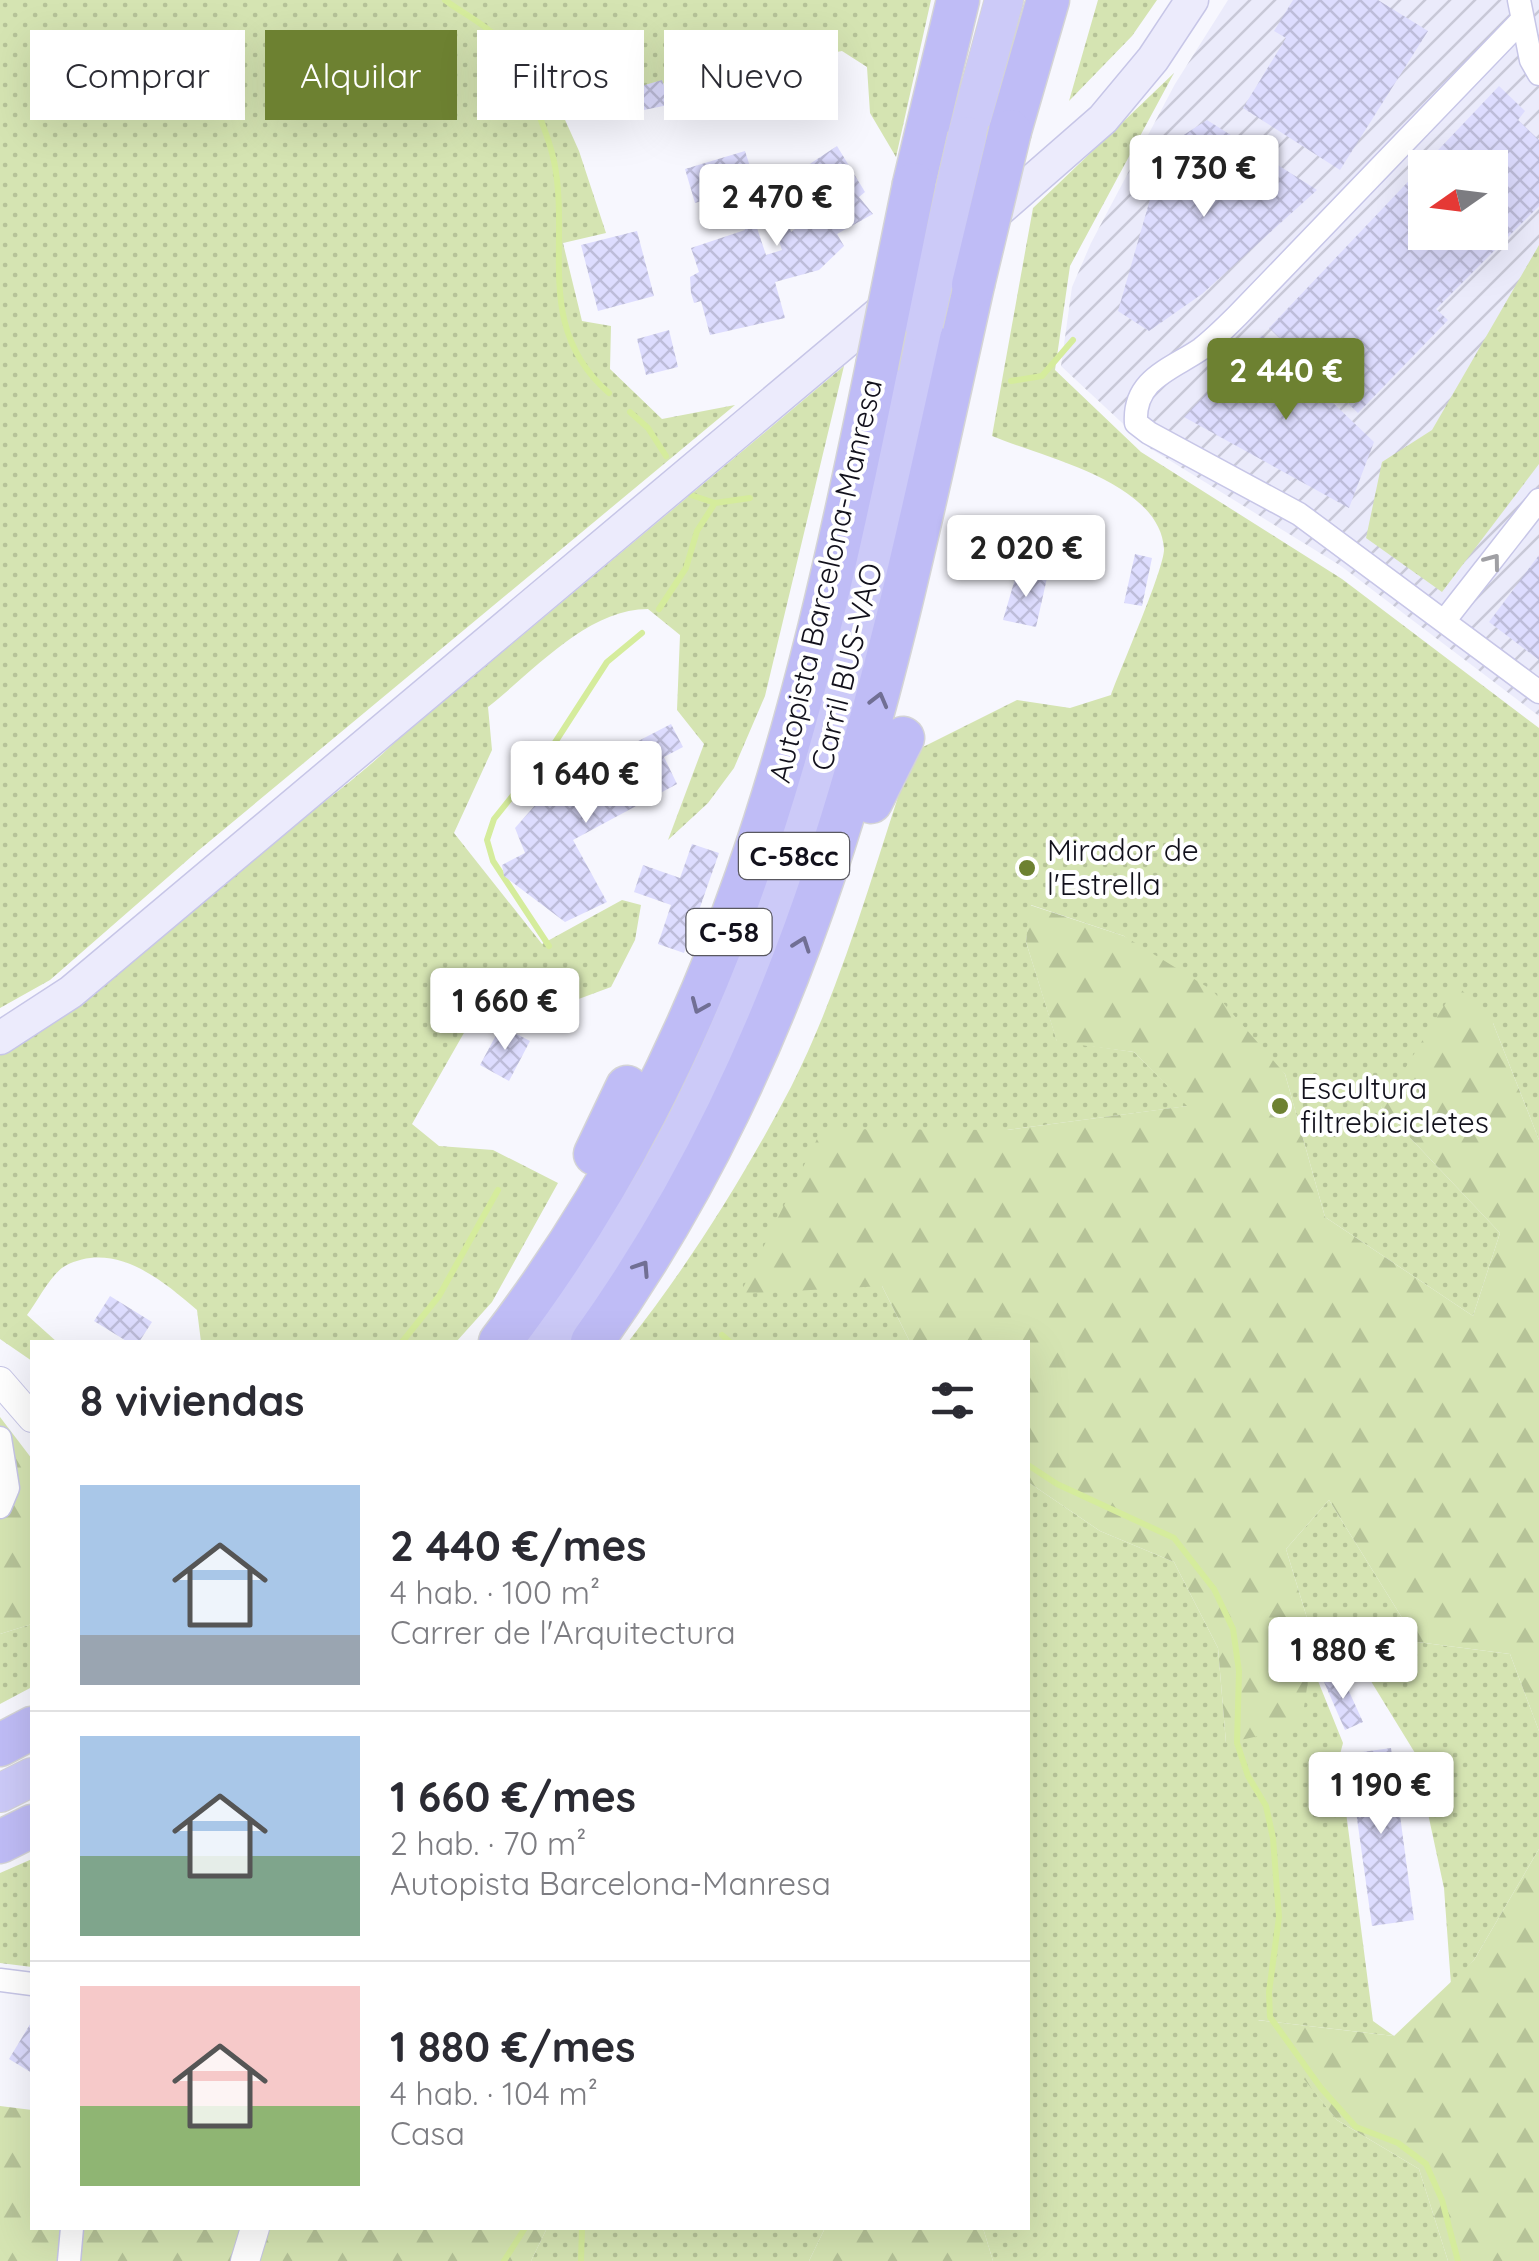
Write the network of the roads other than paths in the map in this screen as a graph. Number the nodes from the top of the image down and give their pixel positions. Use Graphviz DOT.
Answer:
graph roads {
  1 [pos="958,0"];
  2 [pos="1004,0"];
  3 [pos="1048,0"];
  4 [pos="1192,0"];
  5 [pos="1520,10"];
  6 [pos="1539,74"];
  7 [pos="981,278"];
  8 [pos="962,432"];
  9 [pos="854,477"];
  10 [pos="1539,500"];
  11 [pos="1445,620"];
  12 [pos="1539,692"];
  13 [pos="903,738"];
  14 [pos="759,745"];
  15 [pos="832,861"];
  16 [pos="0,1038"];
  17 [pos="627,1087"];
  18 [pos="489,1340"];
  19 [pos="501,1340"];
  20 [pos="548,1340"];
  21 [pos="593,1340"];
  22 [pos="0,1381"];
  23 [pos="30,1416"];
  24 [pos="0,1438"];
  25 [pos="0,1508"];
  26 [pos="30,1729"];
  27 [pos="0,1746"];
  28 [pos="30,1778"];
  29 [pos="0,1793"];
  30 [pos="30,1827"];
  31 [pos="0,1842"];
  32 [pos="0,1980"];
  33 [pos="30,1984"];
  34 [pos="72,2230"];
  35 [pos="253,2230"];
  36 [pos="69,2261"];
  37 [pos="244,2261"];
  1 -- 9 [label="highway, Autopista Barcelona-Manresa / C-58, bridge"];
  2 -- 20 [label="highway, Carril BUS-VAO / C-58cc, bridge"];
  3 -- 7 [label="highway, C-58, bridge"];
  4 -- 16 [label="main road"];
  5 -- 6 [label="street"];
  5 -- 11 [label="street"];
  7 -- 8 [label="highway"];
  15 -- 7 [label="highway, C-58, one-way"];
  9 -- 14 [label="highway"];
  9 -- 19 [label="highway, Autopista Barcelona-Manresa / C-58, one-way"];
  11 -- 10 [label="street, one-way"];
  11 -- 12 [label="street"];
  13 -- 15 [label="highway"];
  21 -- 15 [label="highway, C-58, one-way"];
  17 -- 18 [label="highway"];
  22 -- 23 [label="street"];
  24 -- 25 [label="street"];
  26 -- 27 [label="highway"];
  28 -- 29 [label="highway"];
  30 -- 31 [label="highway"];
  32 -- 33 [label="street"];
  34 -- 36 [label="street"];
  35 -- 37 [label="street"];
}
